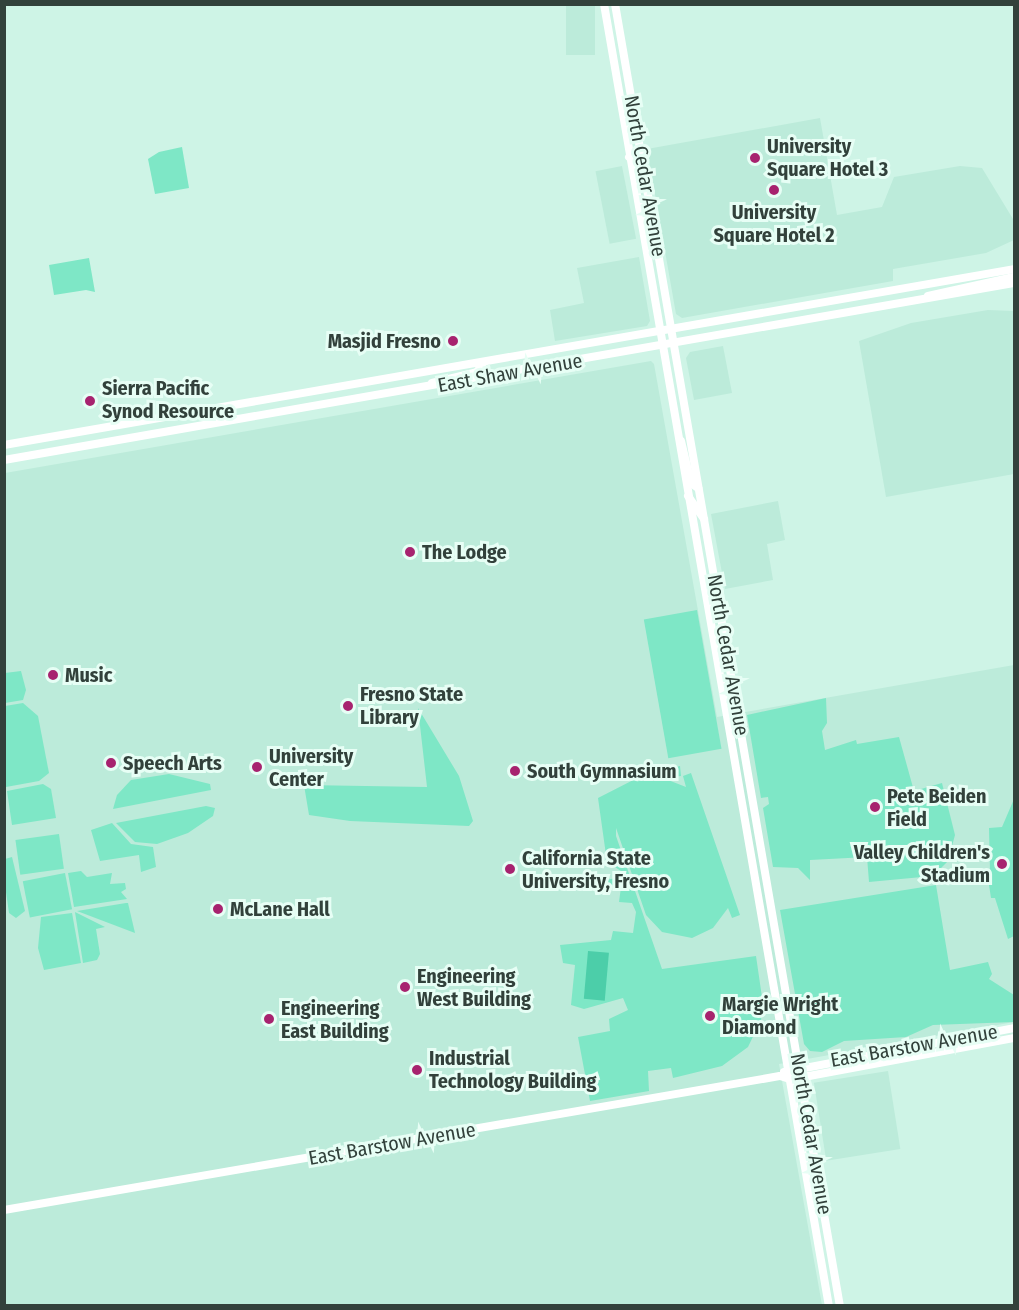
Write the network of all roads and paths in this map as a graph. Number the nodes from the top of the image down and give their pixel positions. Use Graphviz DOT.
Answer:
graph roads {
  1 [pos="604,4"];
  2 [pos="615,4"];
  3 [pos="626,136"];
  4 [pos="641,156"];
  5 [pos="629,157"];
  6 [pos="633,178"];
  7 [pos="647,186"];
  8 [pos="656,234"];
  9 [pos="1014,269"];
  10 [pos="1014,277"];
  11 [pos="1014,284"];
  12 [pos="914,302"];
  13 [pos="672,330"];
  14 [pos="659,332"];
  15 [pos="675,346"];
  16 [pos="662,348"];
  17 [pos="483,363"];
  18 [pos="418,389"];
  19 [pos="675,428"];
  20 [pos="4,445"];
  21 [pos="4,460"];
  22 [pos="698,488"];
  23 [pos="688,496"];
  24 [pos="704,519"];
  25 [pos="1014,1028"];
  26 [pos="1014,1038"];
  27 [pos="799,1067"];
  28 [pos="788,1069"];
  29 [pos="780,1076"];
  30 [pos="800,1078"];
  31 [pos="790,1079"];
  32 [pos="4,1210"];
  33 [pos="829,1305"];
  34 [pos="840,1305"];
  1 -- 3 [label="main road, North Cedar Avenue"];
  2 -- 4 [label="main road, North Cedar Avenue"];
  3 -- 4 [label="main road"];
  3 -- 5 [label="main road, North Cedar Avenue"];
  4 -- 7 [label="main road, North Cedar Avenue"];
  5 -- 6 [label="main road, North Cedar Avenue"];
  5 -- 7 [label="main road"];
  6 -- 8 [label="main road"];
  6 -- 14 [label="main road, North Cedar Avenue"];
  7 -- 8 [label="main road, North Cedar Avenue"];
  8 -- 13 [label="main road, North Cedar Avenue"];
  9 -- 13 [label="main road, East Shaw Avenue"];
  10 -- 12 [label="main road"];
  11 -- 12 [label="main road, East Shaw Avenue"];
  12 -- 15 [label="main road, East Shaw Avenue"];
  13 -- 14 [label="main road, East Shaw Avenue"];
  13 -- 15 [label="main road, North Cedar Avenue"];
  14 -- 16 [label="main road, North Cedar Avenue"];
  14 -- 17 [label="main road, East Shaw Avenue"];
  15 -- 16 [label="main road, East Shaw Avenue"];
  15 -- 22 [label="main road, North Cedar Avenue"];
  16 -- 18 [label="main road, East Shaw Avenue"];
  16 -- 19 [label="main road, North Cedar Avenue"];
  17 -- 18 [label="main road"];
  17 -- 20 [label="main road, East Shaw Avenue"];
  18 -- 21 [label="main road, East Shaw Avenue"];
  19 -- 22 [label="main road"];
  19 -- 23 [label="main road, North Cedar Avenue"];
  22 -- 24 [label="main road, North Cedar Avenue"];
  23 -- 24 [label="main road"];
  23 -- 28 [label="main road, North Cedar Avenue"];
  24 -- 27 [label="main road, North Cedar Avenue"];
  25 -- 27 [label="main road, East Barstow Avenue"];
  26 -- 30 [label="main road, East Barstow Avenue"];
  27 -- 28 [label="main road, East Barstow Avenue"];
  27 -- 30 [label="main road, North Cedar Avenue"];
  28 -- 29 [label="main road"];
  28 -- 31 [label="main road, North Cedar Avenue"];
  29 -- 31 [label="main road, East Barstow Avenue"];
  29 -- 32 [label="main road, East Barstow Avenue"];
  30 -- 31 [label="main road, East Barstow Avenue"];
  30 -- 34 [label="main road, North Cedar Avenue"];
  31 -- 33 [label="main road, North Cedar Avenue"];
}
